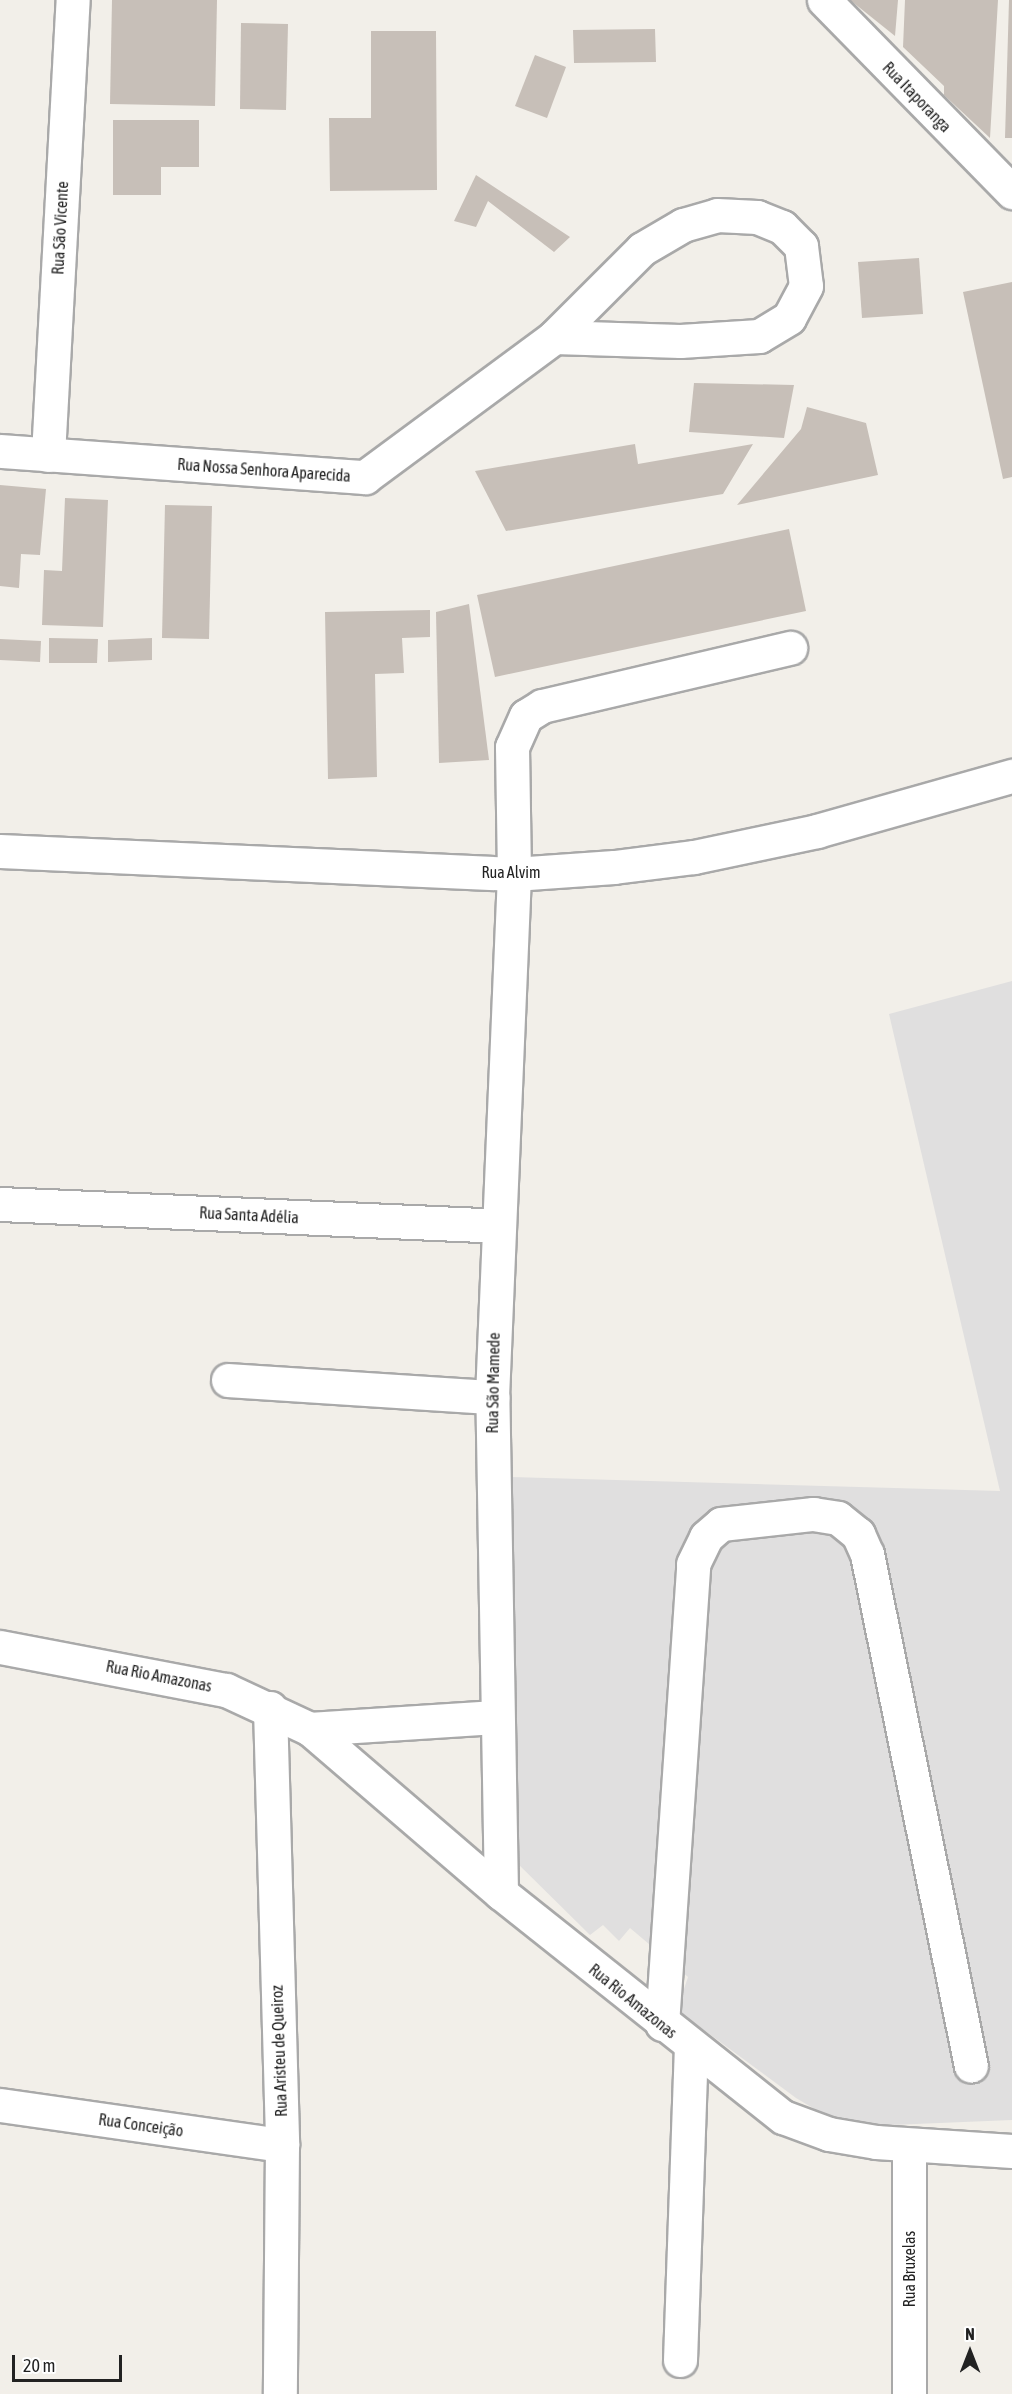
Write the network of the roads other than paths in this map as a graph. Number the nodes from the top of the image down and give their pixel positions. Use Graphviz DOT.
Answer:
graph roads {
  1 [pos="73,0"];
  2 [pos="824,0"];
  3 [pos="1012,192"];
  4 [pos="554,337"];
  5 [pos="0,451"];
  6 [pos="48,455"];
  7 [pos="790,648"];
  8 [pos="1012,776"];
  9 [pos="0,850"];
  10 [pos="514,874"];
  11 [pos="0,1204"];
  12 [pos="497,1226"];
  13 [pos="228,1380"];
  14 [pos="492,1397"];
  15 [pos="0,1647"];
  16 [pos="270,1708"];
  17 [pos="495,1717"];
  18 [pos="310,1729"];
  19 [pos="501,1893"];
  20 [pos="662,2024"];
  21 [pos="691,2047"];
  22 [pos="971,2066"];
  23 [pos="0,2105"];
  24 [pos="282,2145"];
  25 [pos="909,2145"];
  26 [pos="1012,2151"];
  27 [pos="680,2360"];
  28 [pos="280,2394"];
  29 [pos="909,2394"];
  1 -- 6 [label="street, Rua São Vicente"];
  2 -- 3 [label="street, Rua Itaporanga"];
  4 -- 4 [label="street, Rua Nossa Senhora Aparecida"];
  4 -- 6 [label="street, Rua Nossa Senhora Aparecida"];
  5 -- 6 [label="street, Rua Nossa Senhora Aparecida"];
  7 -- 10 [label="street, Rua São Mamede"];
  8 -- 10 [label="street, Rua Alvim"];
  9 -- 10 [label="street, Rua Alvim"];
  10 -- 12 [label="street, Rua São Mamede"];
  11 -- 12 [label="street, Rua Santa Adélia"];
  12 -- 14 [label="street, Rua São Mamede"];
  13 -- 14 [label="street"];
  14 -- 17 [label="street, Rua São Mamede"];
  15 -- 16 [label="street, Rua Rio Amazonas"];
  16 -- 18 [label="street, Rua Rio Amazonas"];
  16 -- 24 [label="street, Rua Aristeu de Queiroz"];
  17 -- 18 [label="street"];
  17 -- 19 [label="street, Rua São Mamede"];
  18 -- 19 [label="street, Rua Rio Amazonas"];
  19 -- 20 [label="street, Rua Rio Amazonas"];
  20 -- 21 [label="street, Rua Rio Amazonas"];
  20 -- 22 [label="street"];
  21 -- 25 [label="street, Rua Rio Amazonas"];
  21 -- 27 [label="street"];
  23 -- 24 [label="street, Rua Conceição"];
  24 -- 28 [label="street, Rua Aristeu de Queiroz"];
  25 -- 26 [label="street, Rua Rio Amazonas"];
  25 -- 29 [label="street, Rua Bruxelas"];
}
